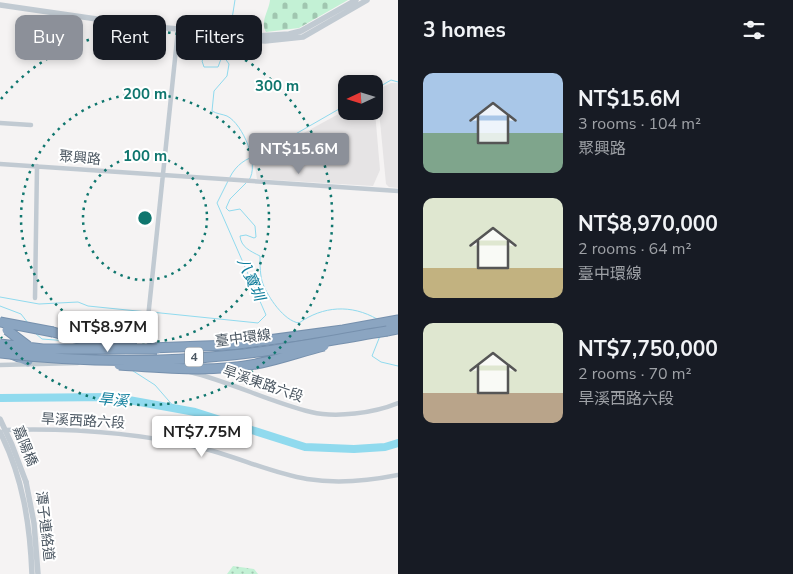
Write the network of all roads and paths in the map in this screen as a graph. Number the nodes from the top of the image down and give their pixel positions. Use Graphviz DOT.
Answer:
graph roads {
  1 [pos="356,0"];
  2 [pos="367,0"];
  3 [pos="0,5"];
  4 [pos="176,30"];
  5 [pos="262,36"];
  6 [pos="262,41"];
  7 [pos="176,51"];
  8 [pos="0,123"];
  9 [pos="31,125"];
  10 [pos="0,164"];
  11 [pos="37,166"];
  12 [pos="164,177"];
  13 [pos="398,191"];
  14 [pos="34,298"];
  15 [pos="0,318"];
  16 [pos="148,318"];
  17 [pos="398,320"];
  18 [pos="0,322"];
  19 [pos="398,329"];
  20 [pos="387,331"];
  21 [pos="0,344"];
  22 [pos="0,349"];
  23 [pos="157,349"];
  24 [pos="0,353"];
  25 [pos="88,364"];
  26 [pos="0,366"];
  27 [pos="398,403"];
  28 [pos="0,419"];
  29 [pos="0,431"];
  30 [pos="398,475"];
  31 [pos="23,483"];
  32 [pos="32,574"];
  33 [pos="38,574"];
  1 -- 5 [label="street"];
  2 -- 6 [label="street"];
  3 -- 4 [label="street"];
  7 -- 12 [label="street"];
  8 -- 9 [label="street"];
  10 -- 11 [label="street, 聚興路"];
  11 -- 12 [label="street, 聚興路"];
  11 -- 14 [label="street"];
  12 -- 13 [label="street, 聚興路"];
  12 -- 16 [label="street"];
  15 -- 25 [label="highway, bridge"];
  17 -- 23 [label="highway, 臺中環線 / 4"];
  18 -- 23 [label="highway, bridge"];
  19 -- 20 [label="highway, 臺中環線 / 4"];
  20 -- 24 [label="highway, 臺中環線 / 4, bridge"];
  20 -- 25 [label="highway, bridge"];
  21 -- 23 [label="highway, 臺中環線 / 4, bridge"];
  22 -- 25 [label="highway"];
  26 -- 27 [label="street, 旱溪東路六段"];
  28 -- 31 [label="street, 嘉陽橋, bridge"];
  29 -- 30 [label="street, 旱溪西路六段"];
  29 -- 31 [label="street, 嘉陽橋"];
  31 -- 32 [label="street, 潭子連絡道"];
  31 -- 33 [label="street, 潭子連絡道"];
}
